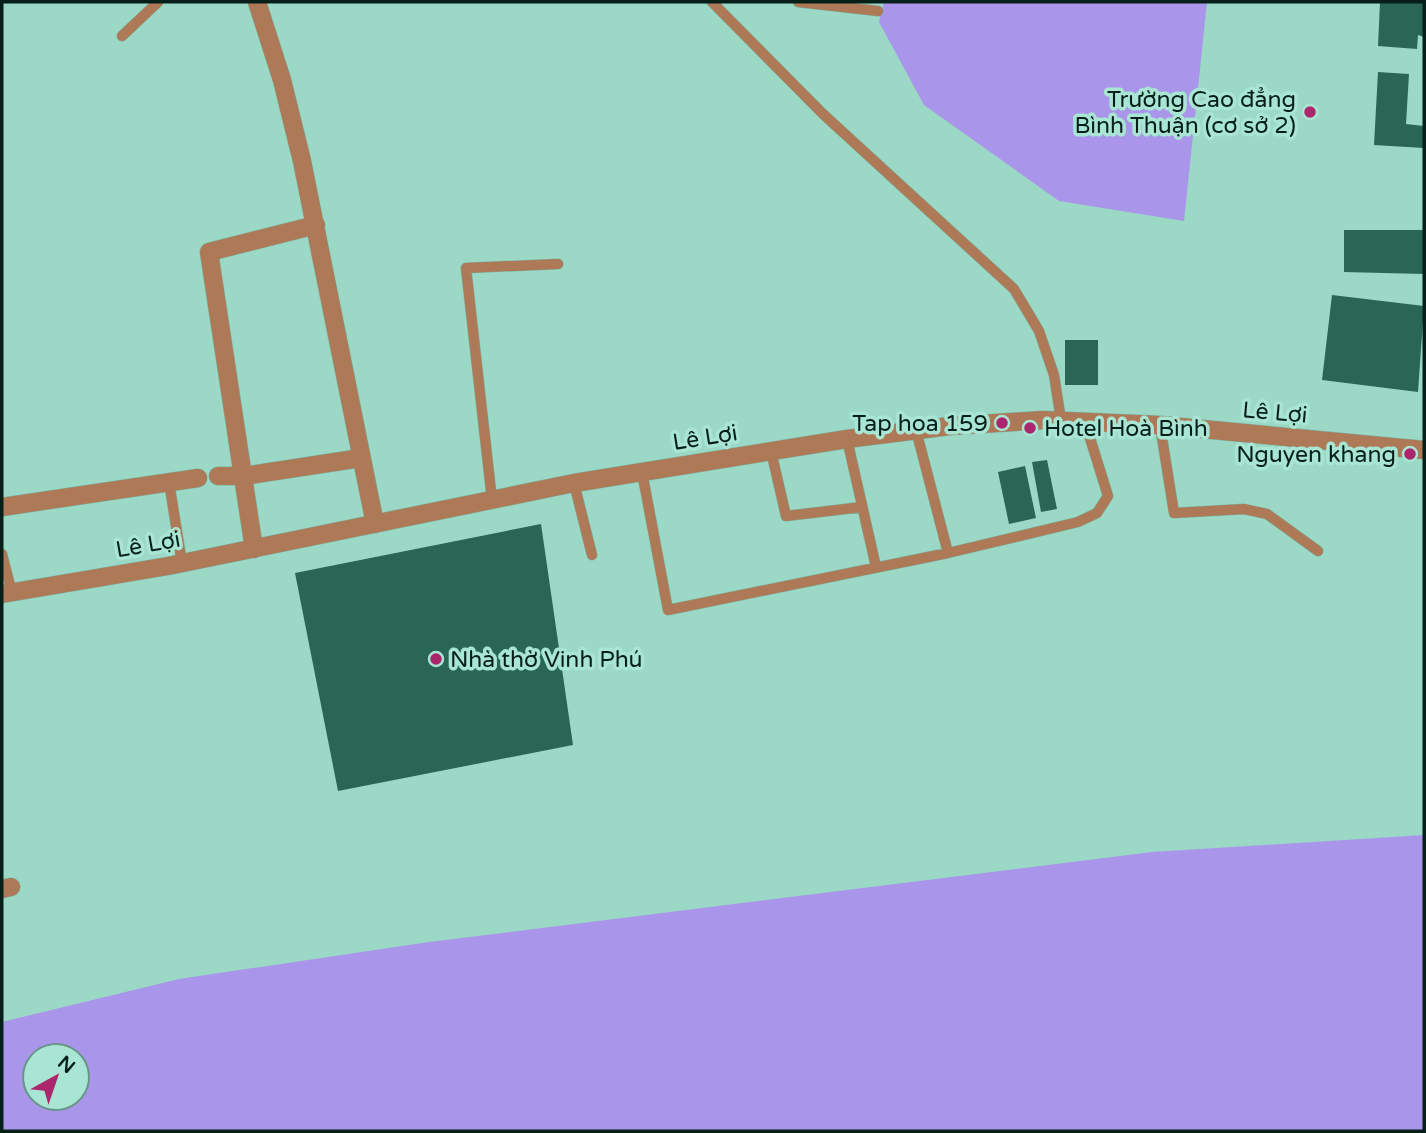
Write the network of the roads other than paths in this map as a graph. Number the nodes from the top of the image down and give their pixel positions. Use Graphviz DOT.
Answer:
graph roads {
  1 [pos="158,2"];
  2 [pos="257,2"];
  3 [pos="712,2"];
  4 [pos="799,2"];
  5 [pos="878,11"];
  6 [pos="122,36"];
  7 [pos="316,225"];
  8 [pos="558,264"];
  9 [pos="1061,420"];
  10 [pos="1085,422"];
  11 [pos="1160,425"];
  12 [pos="916,430"];
  13 [pos="847,439"];
  14 [pos="1424,450"];
  15 [pos="771,451"];
  16 [pos="361,458"];
  17 [pos="642,472"];
  18 [pos="218,476"];
  19 [pos="244,476"];
  20 [pos="198,478"];
  21 [pos="169,482"];
  22 [pos="574,483"];
  23 [pos="492,500"];
  24 [pos="2,507"];
  25 [pos="862,507"];
  26 [pos="375,524"];
  27 [pos="254,549"];
  28 [pos="1318,551"];
  29 [pos="948,553"];
  30 [pos="2,554"];
  31 [pos="592,555"];
  32 [pos="181,564"];
  33 [pos="876,567"];
  34 [pos="7,593"];
  1 -- 6 [label="lane"];
  2 -- 7 [label="street"];
  3 -- 9 [label="lane"];
  4 -- 5 [label="lane"];
  7 -- 16 [label="street"];
  7 -- 19 [label="street"];
  8 -- 23 [label="lane"];
  9 -- 10 [label="street, Lê Lợi"];
  9 -- 12 [label="street, Lê Lợi"];
  10 -- 11 [label="street, Lê Lợi"];
  10 -- 29 [label="lane"];
  11 -- 14 [label="street, Lê Lợi"];
  11 -- 28 [label="lane"];
  12 -- 13 [label="street, Lê Lợi"];
  12 -- 29 [label="lane"];
  13 -- 15 [label="street, Lê Lợi"];
  13 -- 25 [label="lane"];
  15 -- 17 [label="street, Lê Lợi"];
  15 -- 25 [label="lane"];
  16 -- 19 [label="street"];
  16 -- 26 [label="street"];
  17 -- 22 [label="street, Lê Lợi"];
  17 -- 33 [label="lane"];
  18 -- 19 [label="street"];
  19 -- 27 [label="street"];
  20 -- 21 [label="street"];
  21 -- 24 [label="street"];
  21 -- 32 [label="lane"];
  22 -- 23 [label="street, Lê Lợi"];
  22 -- 31 [label="lane"];
  23 -- 26 [label="street, Lê Lợi"];
  25 -- 33 [label="lane"];
  26 -- 27 [label="street, Lê Lợi"];
  27 -- 32 [label="street, Lê Lợi"];
  29 -- 33 [label="lane"];
  30 -- 34 [label="lane"];
  32 -- 34 [label="street, Lê Lợi"];
}
